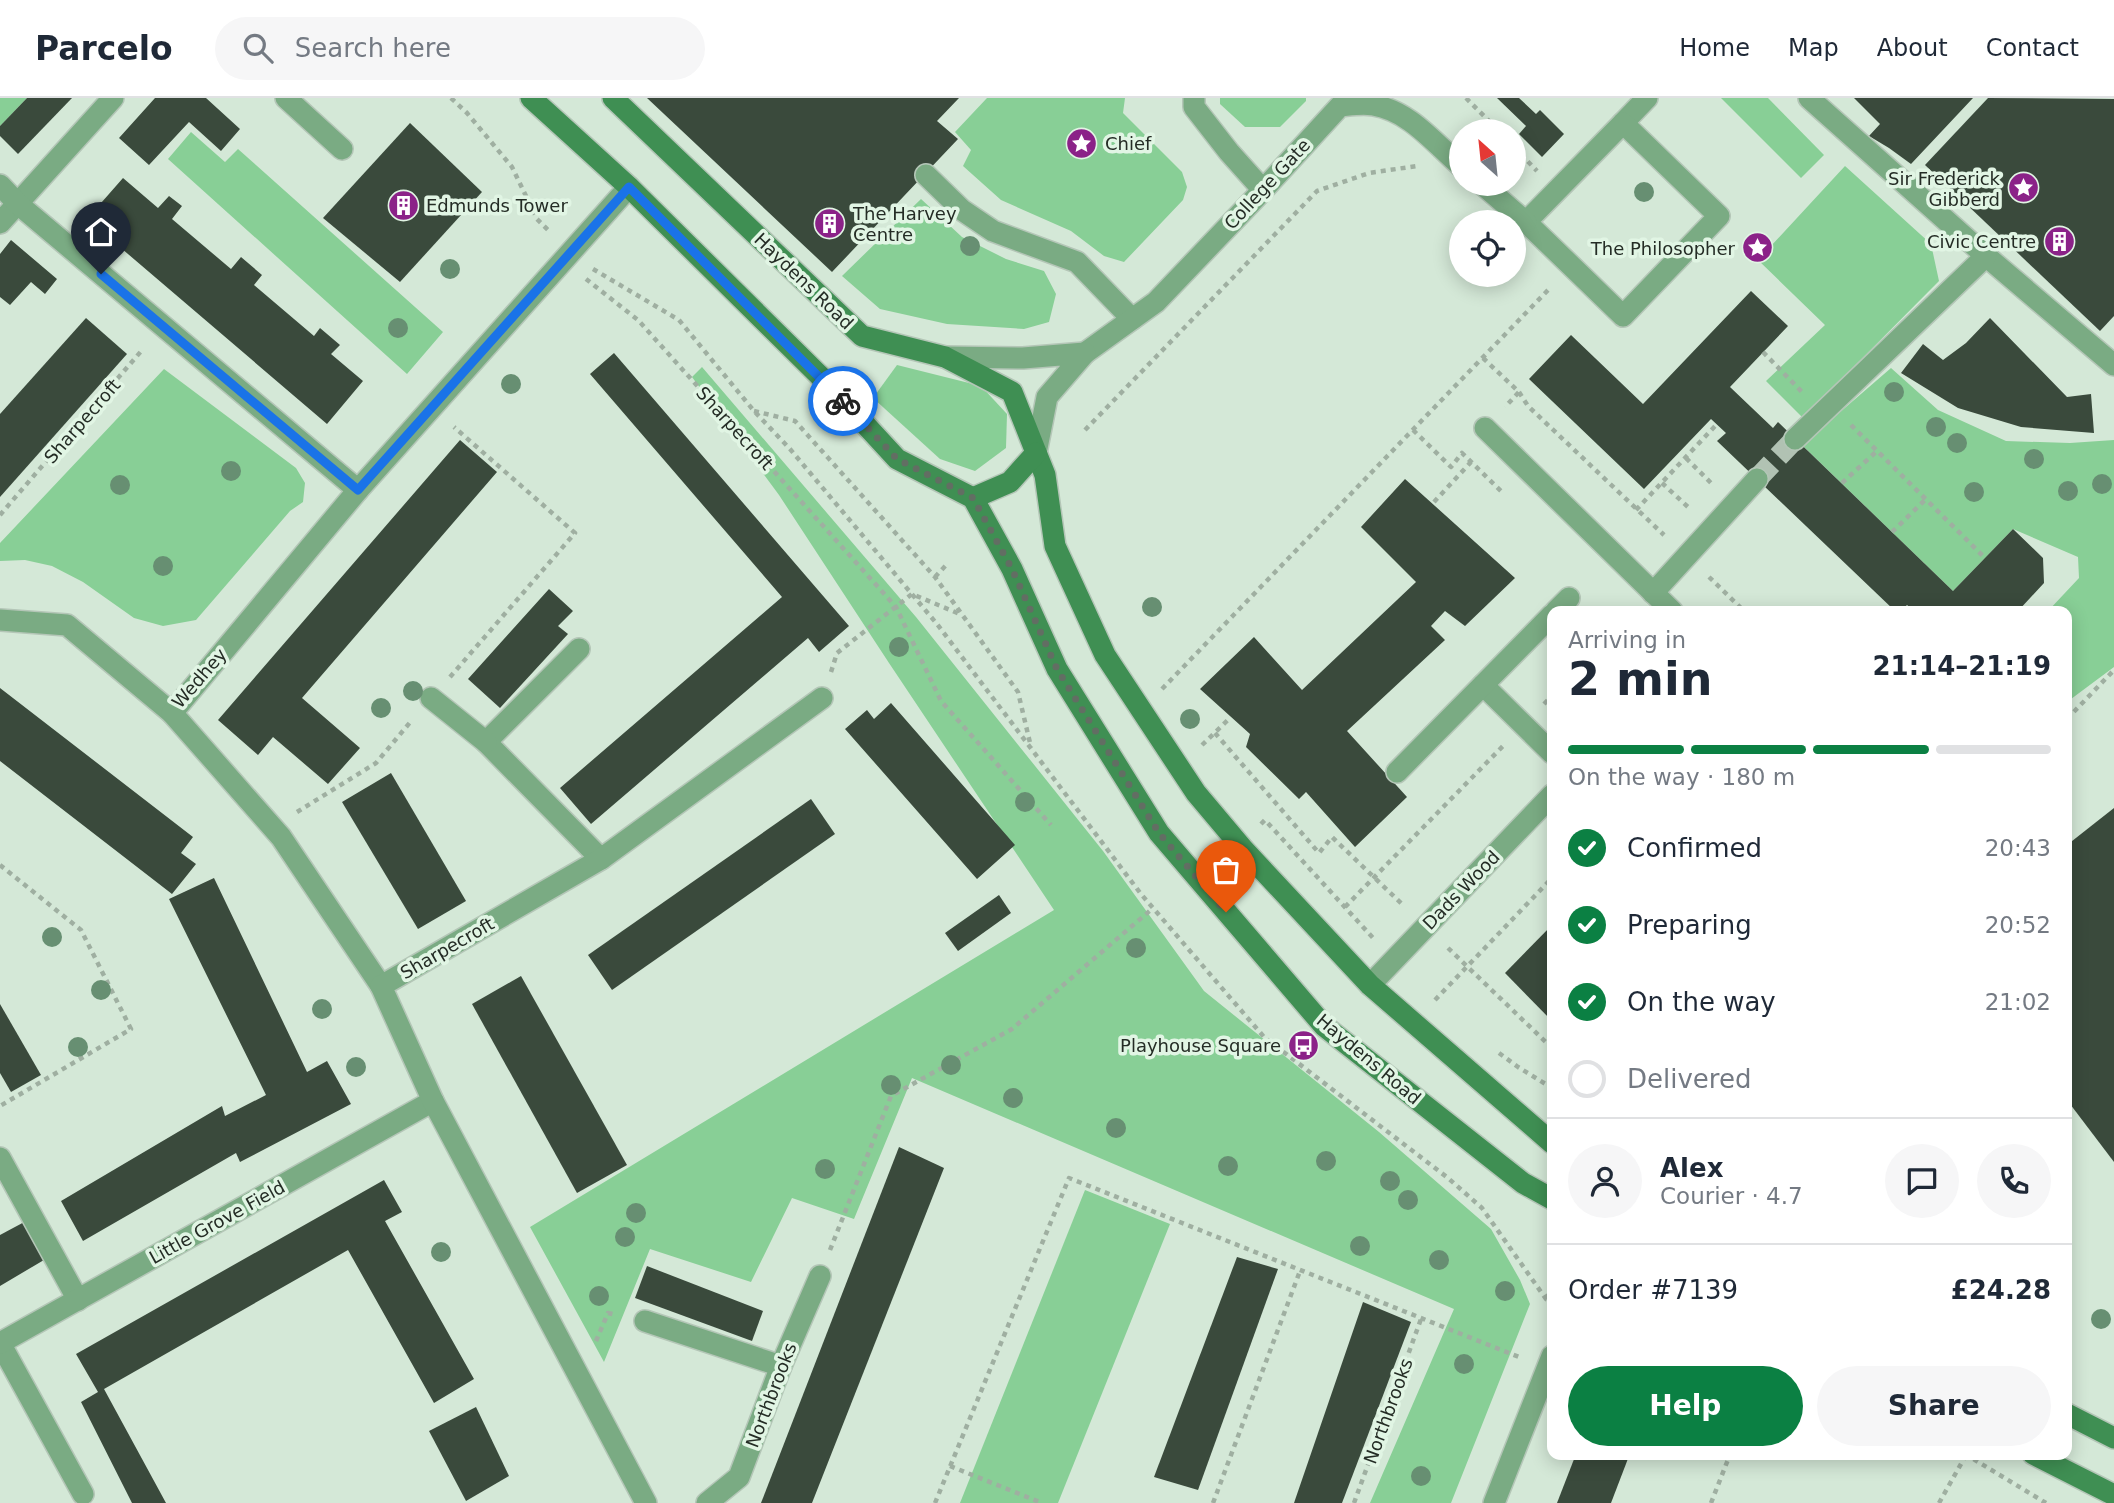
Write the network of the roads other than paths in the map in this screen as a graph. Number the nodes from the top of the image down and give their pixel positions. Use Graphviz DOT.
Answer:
graph roads {
  1 [pos="113,98"];
  2 [pos="286,98"];
  3 [pos="531,98"];
  4 [pos="613,98"];
  5 [pos="1194,98"];
  6 [pos="1647,98"];
  7 [pos="1809,98"];
  8 [pos="1340,102"];
  9 [pos="1623,123"];
  10 [pos="342,149"];
  11 [pos="1449,155"];
  12 [pos="926,174"];
  13 [pos="0,185"];
  14 [pos="629,187"];
  15 [pos="1263,190"];
  16 [pos="1496,196"];
  17 [pos="18,204"];
  18 [pos="1512,210"];
  19 [pos="1526,222"];
  20 [pos="0,223"];
  21 [pos="1986,256"];
  22 [pos="1132,319"];
  23 [pos="1085,353"];
  24 [pos="945,357"];
  25 [pos="2114,365"];
  26 [pos="1485,428"];
  27 [pos="1796,439"];
  28 [pos="1035,453"];
  29 [pos="1757,479"];
  30 [pos="358,490"];
  31 [pos="973,498"];
  32 [pos="1653,593"];
  33 [pos="1667,606"];
  34 [pos="0,620"];
  35 [pos="1547,620"];
  36 [pos="579,649"];
  37 [pos="1483,685"];
  38 [pos="431,698"];
  39 [pos="822,698"];
  40 [pos="172,713"];
  41 [pos="485,742"];
  42 [pos="1547,749"];
  43 [pos="1397,772"];
  44 [pos="1547,800"];
  45 [pos="601,859"];
  46 [pos="1370,985"];
  47 [pos="381,986"];
  48 [pos="433,1101"];
  49 [pos="1547,1139"];
  50 [pos="0,1158"];
  51 [pos="1547,1196"];
  52 [pos="820,1276"];
  53 [pos="78,1300"];
  54 [pos="645,1321"];
  55 [pos="0,1343"];
  56 [pos="781,1366"];
  57 [pos="1547,1370"];
  58 [pos="2072,1417"];
  59 [pos="2114,1438"];
  60 [pos="2045,1460"];
  61 [pos="83,1493"];
  62 [pos="2114,1495"];
  63 [pos="646,1503"];
  64 [pos="707,1503"];
  65 [pos="1494,1503"];
  1 -- 17 [label="street"];
  2 -- 10 [label="street"];
  3 -- 14 [label="street"];
  4 -- 24 [label="street, Haydens Road"];
  5 -- 15 [label="street"];
  6 -- 9 [label="street"];
  7 -- 21 [label="street"];
  8 -- 11 [label="street, College Gate"];
  8 -- 15 [label="street, College Gate"];
  9 -- 19 [label="street"];
  9 -- 19 [label="street"];
  12 -- 22 [label="street"];
  13 -- 17 [label="street"];
  14 -- 30 [label="street, Wedhey"];
  14 -- 31 [label="street"];
  15 -- 22 [label="street, College Gate"];
  16 -- 18 [label="street"];
  17 -- 20 [label="street"];
  17 -- 30 [label="street"];
  21 -- 25 [label="street"];
  21 -- 27 [label="street"];
  22 -- 23 [label="street, College Gate"];
  23 -- 24 [label="street"];
  23 -- 28 [label="street, College Gate"];
  24 -- 28 [label="street, Haydens Road"];
  26 -- 32 [label="street"];
  28 -- 31 [label="street"];
  28 -- 46 [label="street, Haydens Road"];
  29 -- 32 [label="street"];
  30 -- 40 [label="street, Wedhey"];
  31 -- 51 [label="street, Haydens Road"];
  32 -- 33 [label="street"];
  34 -- 40 [label="street, Wedhey"];
  35 -- 37 [label="street"];
  36 -- 41 [label="street"];
  37 -- 42 [label="street"];
  37 -- 43 [label="street"];
  38 -- 41 [label="street"];
  39 -- 45 [label="street, Sharpecroft"];
  40 -- 47 [label="street"];
  41 -- 45 [label="street"];
  44 -- 46 [label="street, Dads Wood"];
  45 -- 47 [label="street, Sharpecroft"];
  46 -- 49 [label="street, Haydens Road"];
  47 -- 48 [label="street, Sharpecroft"];
  48 -- 53 [label="street, Little Grove Field"];
  48 -- 63 [label="street, Sharpecroft"];
  50 -- 53 [label="street"];
  52 -- 56 [label="street, Northbrooks"];
  53 -- 55 [label="street, Little Grove Field"];
  54 -- 56 [label="street"];
  55 -- 61 [label="street"];
  56 -- 64 [label="street, Northbrooks"];
  57 -- 65 [label="street"];
  58 -- 59 [label="street"];
  60 -- 62 [label="street"];
}
